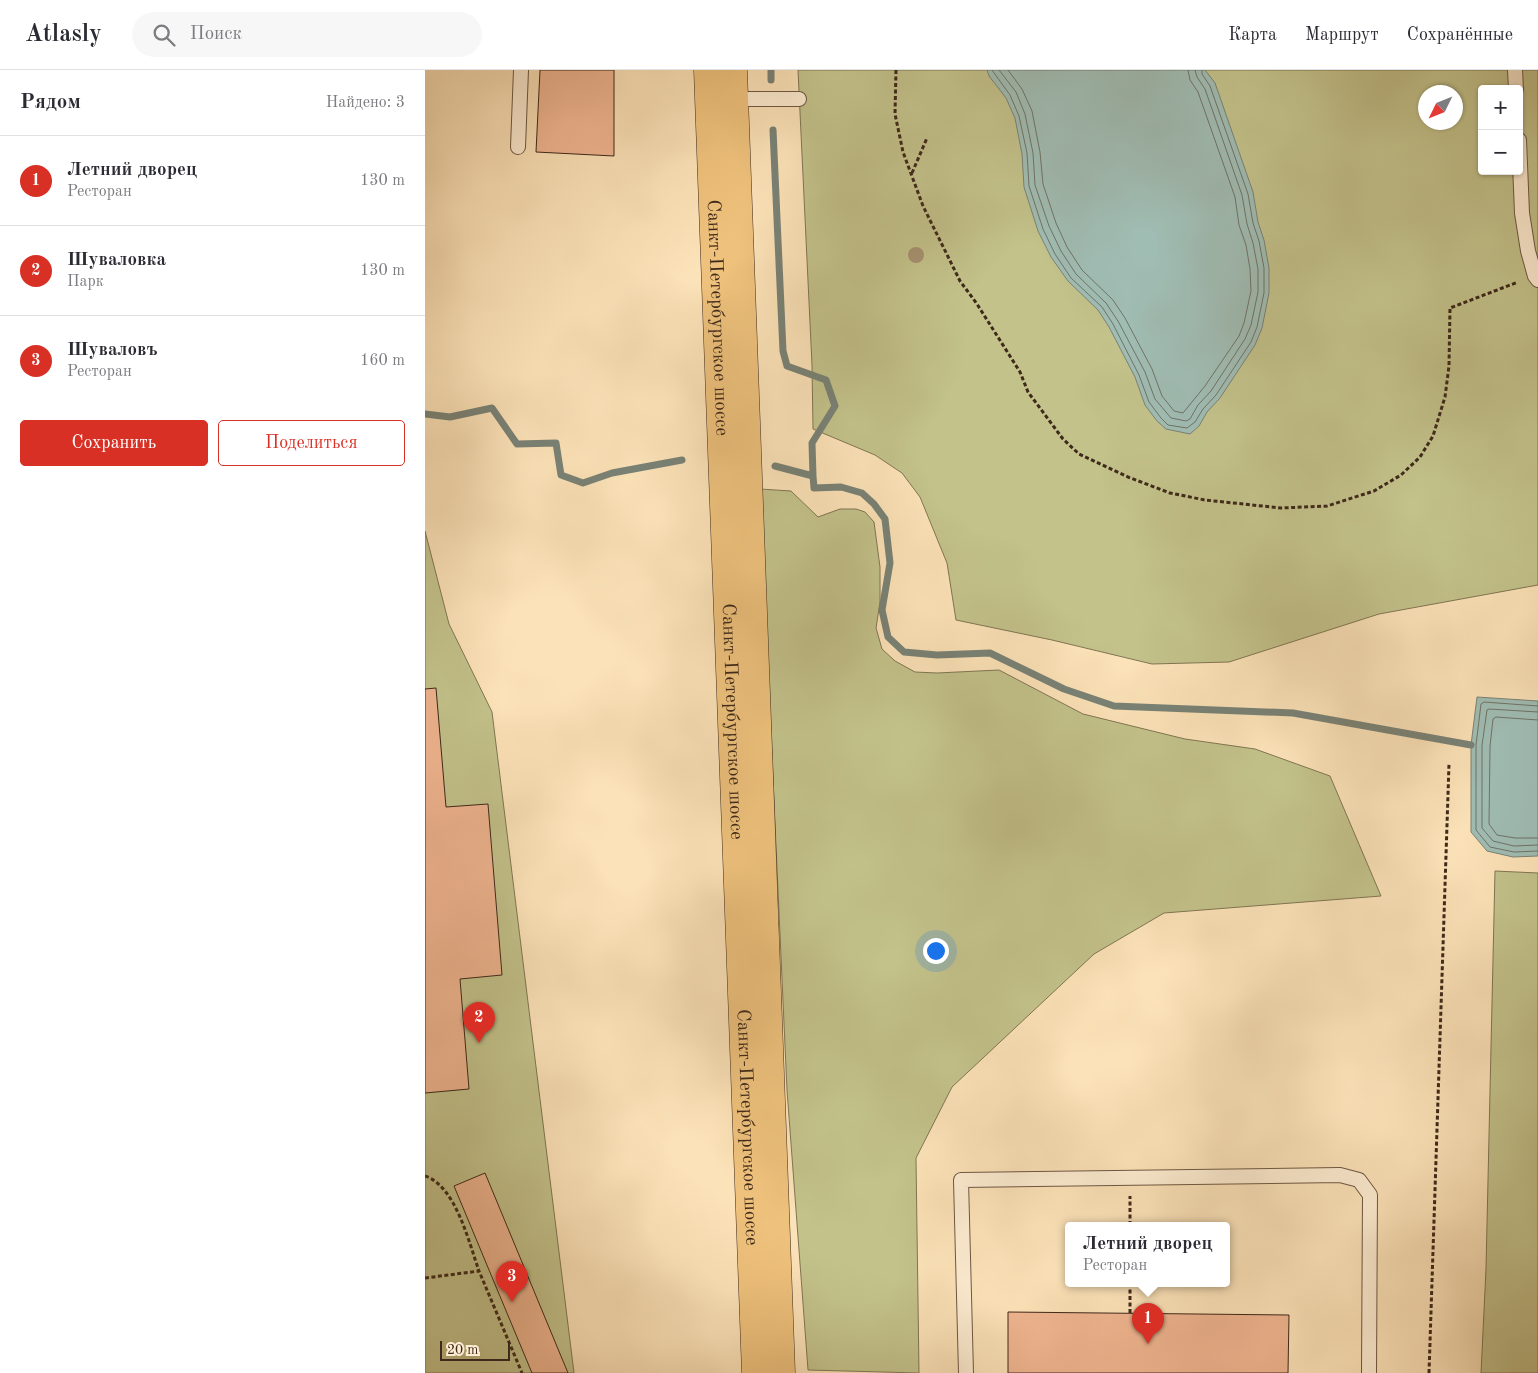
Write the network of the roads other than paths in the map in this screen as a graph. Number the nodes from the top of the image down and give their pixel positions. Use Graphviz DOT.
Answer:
graph roads {
  1 [pos="521,70"];
  2 [pos="707,70"];
  3 [pos="733,70"];
  4 [pos="1515,70"];
  5 [pos="1516,85"];
  6 [pos="735,99"];
  7 [pos="799,99"];
  8 [pos="517,147"];
  9 [pos="1520,175"];
  10 [pos="1536,278"];
  11 [pos="756,1373"];
  12 [pos="781,1373"];
  13 [pos="966,1373"];
  14 [pos="1369,1373"];
  1 -- 8 [label="lane"];
  2 -- 11 [label="main road, Санкт-Петербургское шоссе"];
  3 -- 6 [label="main road, Санкт-Петербургское шоссе"];
  4 -- 5 [label="lane"];
  6 -- 7 [label="lane"];
  6 -- 12 [label="main road, Санкт-Петербургское шоссе"];
  9 -- 10 [label="lane"];
  13 -- 14 [label="lane"];
}
